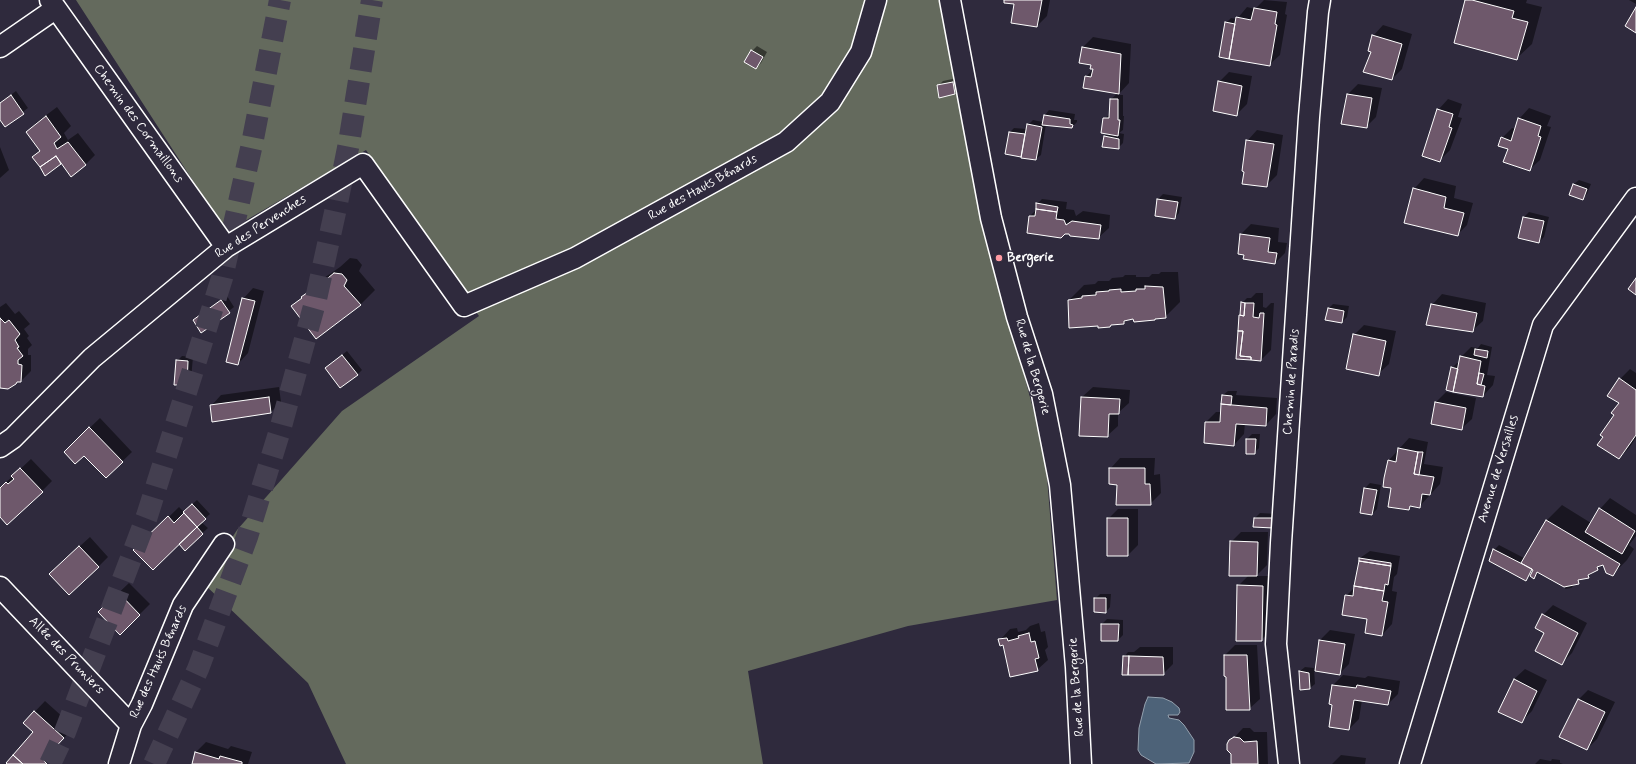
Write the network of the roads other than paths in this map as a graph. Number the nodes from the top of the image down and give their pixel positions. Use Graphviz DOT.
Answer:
graph roads {
  1 [pos="876,0"];
  2 [pos="950,0"];
  3 [pos="1320,0"];
  4 [pos="53,4"];
  5 [pos="0,47"];
  6 [pos="1636,198"];
  7 [pos="226,247"];
  8 [pos="464,306"];
  9 [pos="0,447"];
  10 [pos="224,544"];
  11 [pos="0,587"];
  12 [pos="131,725"];
  13 [pos="119,764"];
  14 [pos="1081,764"];
  15 [pos="1289,764"];
  16 [pos="1410,764"];
  1 -- 8 [label="street, Rue des Hauts Bénards"];
  2 -- 14 [label="street, Rue de la Bergerie"];
  3 -- 15 [label="street, Chemin de Paradis"];
  4 -- 5 [label="street"];
  4 -- 7 [label="street, Chemin des Cormaillons"];
  6 -- 16 [label="street, Avenue de Versailles"];
  7 -- 8 [label="street, Rue des Pervenches"];
  7 -- 9 [label="street, Rue des Pervenches"];
  10 -- 12 [label="street, Rue des Hauts Bénards"];
  11 -- 12 [label="street, Allée des Pruniers"];
  12 -- 13 [label="street, Rue des Hauts Bénards"];
}
